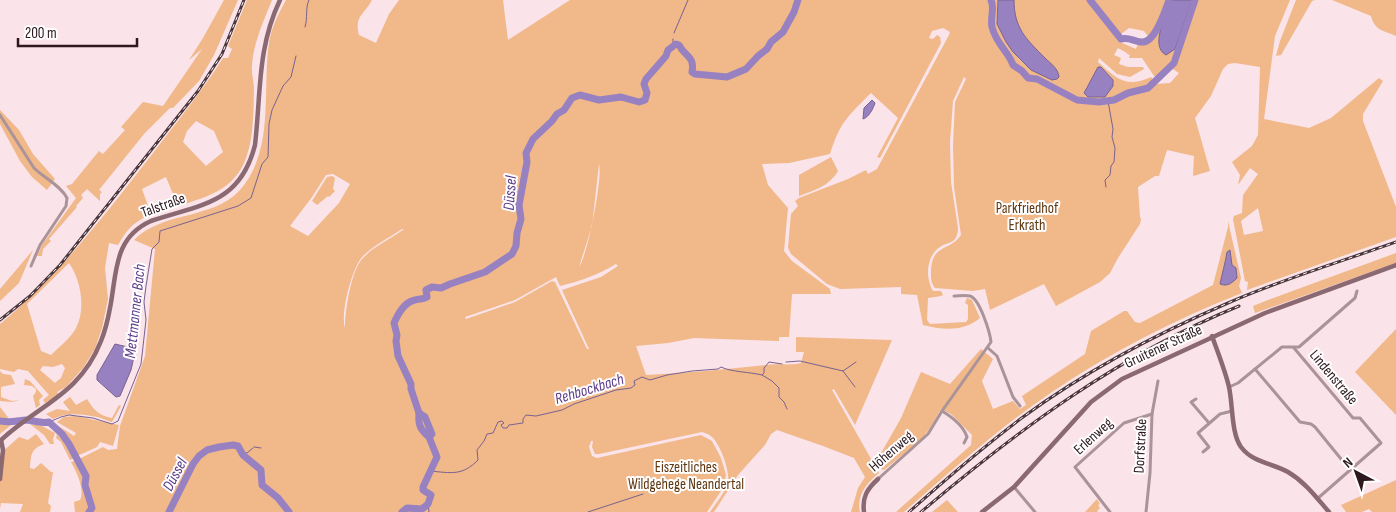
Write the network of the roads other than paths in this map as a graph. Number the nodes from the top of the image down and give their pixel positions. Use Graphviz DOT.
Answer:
graph roads {
  1 [pos="280,0"];
  2 [pos="0,115"];
  3 [pos="1396,265"];
  4 [pos="31,266"];
  5 [pos="1357,291"];
  6 [pos="954,296"];
  7 [pos="1212,336"];
  8 [pos="988,348"];
  9 [pos="1294,348"];
  10 [pos="1255,369"];
  11 [pos="1158,381"];
  12 [pos="1229,387"];
  13 [pos="1196,399"];
  14 [pos="1020,406"];
  15 [pos="942,411"];
  16 [pos="1232,411"];
  17 [pos="1152,414"];
  18 [pos="1209,423"];
  19 [pos="0,441"];
  20 [pos="964,443"];
  21 [pos="1204,452"];
  22 [pos="1350,470"];
  23 [pos="0,479"];
  24 [pos="878,479"];
  25 [pos="1014,487"];
  26 [pos="1317,499"];
  27 [pos="864,512"];
  28 [pos="982,512"];
  29 [pos="1035,512"];
  30 [pos="1110,512"];
  31 [pos="1146,512"];
  32 [pos="1329,512"];
  1 -- 19 [label="main road, Talstraße"];
  2 -- 4 [label="street"];
  3 -- 7 [label="main road, Gruitener Straße"];
  5 -- 9 [label="street"];
  6 -- 8 [label="street"];
  7 -- 12 [label="main road"];
  7 -- 25 [label="main road, Gruitener Straße"];
  8 -- 14 [label="street"];
  8 -- 15 [label="street, Höhenweg"];
  9 -- 10 [label="street"];
  9 -- 22 [label="street, Lindenstraße"];
  10 -- 12 [label="street"];
  10 -- 22 [label="street"];
  11 -- 17 [label="street, Dorfstraße"];
  12 -- 16 [label="main road"];
  13 -- 18 [label="street"];
  15 -- 20 [label="street"];
  15 -- 24 [label="street, Höhenweg"];
  16 -- 18 [label="street"];
  16 -- 26 [label="main road"];
  17 -- 30 [label="street, Erlenweg"];
  17 -- 31 [label="street, Dorfstraße"];
  18 -- 21 [label="street"];
  19 -- 23 [label="main road"];
  22 -- 26 [label="street, Lindenstraße"];
  24 -- 27 [label="main road, Höhenweg"];
  25 -- 28 [label="main road, Gruitener Straße"];
  25 -- 29 [label="street"];
  26 -- 32 [label="main road"];
}
